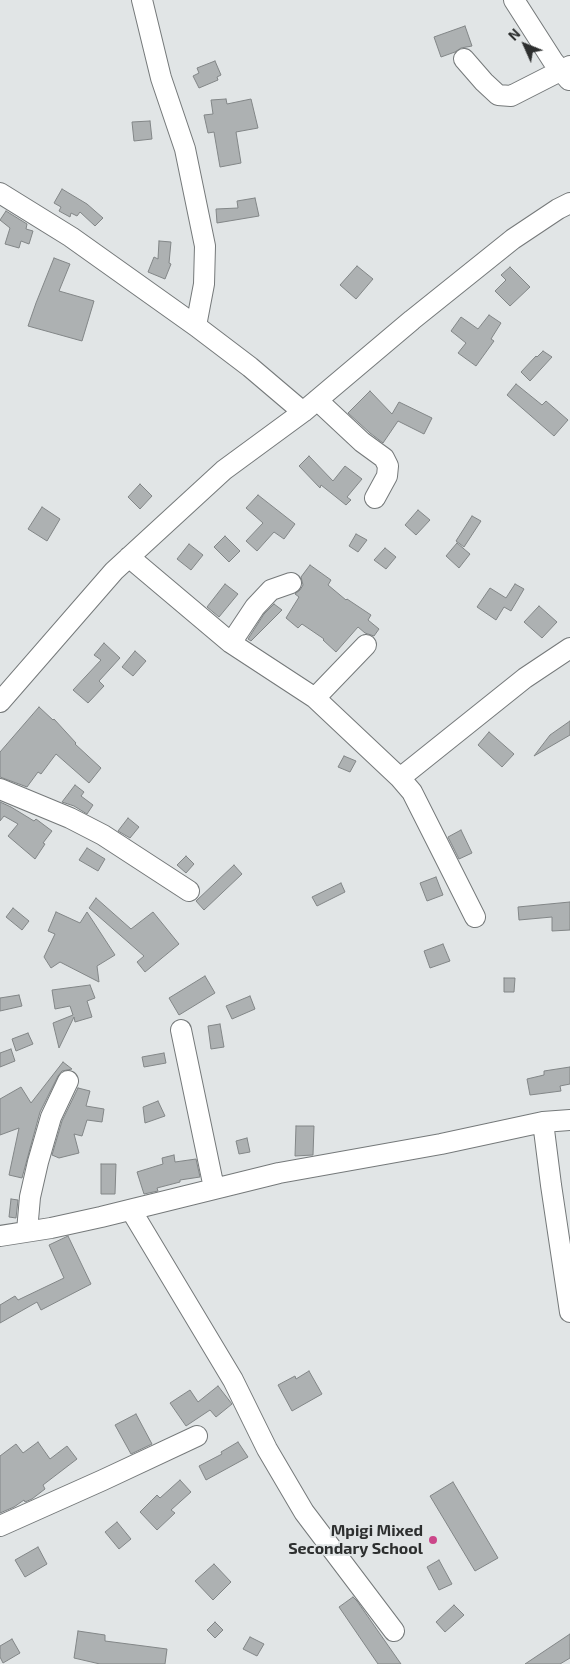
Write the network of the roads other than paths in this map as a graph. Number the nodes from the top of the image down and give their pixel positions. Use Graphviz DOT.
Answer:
graph roads {
  1 [pos="142,0"];
  2 [pos="514,0"];
  3 [pos="464,59"];
  4 [pos="567,73"];
  5 [pos="0,193"];
  6 [pos="570,203"];
  7 [pos="196,326"];
  8 [pos="310,406"];
  9 [pos="375,498"];
  10 [pos="129,558"];
  11 [pos="291,584"];
  12 [pos="231,643"];
  13 [pos="366,645"];
  14 [pos="570,648"];
  15 [pos="315,698"];
  16 [pos="0,702"];
  17 [pos="400,778"];
  18 [pos="0,789"];
  19 [pos="189,891"];
  20 [pos="475,917"];
  21 [pos="181,1030"];
  22 [pos="68,1081"];
  23 [pos="570,1120"];
  24 [pos="543,1122"];
  25 [pos="214,1188"];
  26 [pos="131,1210"];
  27 [pos="27,1231"];
  28 [pos="0,1236"];
  29 [pos="570,1312"];
  30 [pos="197,1436"];
  31 [pos="0,1526"];
  32 [pos="394,1631"];
  1 -- 7 [label="street"];
  2 -- 4 [label="street"];
  3 -- 4 [label="street"];
  5 -- 7 [label="street"];
  6 -- 8 [label="street"];
  7 -- 8 [label="street"];
  8 -- 9 [label="street"];
  8 -- 10 [label="street"];
  10 -- 12 [label="street"];
  10 -- 16 [label="street"];
  11 -- 12 [label="street"];
  12 -- 15 [label="street"];
  13 -- 15 [label="street"];
  14 -- 17 [label="street"];
  15 -- 17 [label="street"];
  17 -- 20 [label="street"];
  18 -- 19 [label="street"];
  21 -- 25 [label="street"];
  22 -- 27 [label="street"];
  23 -- 24 [label="street"];
  24 -- 25 [label="street"];
  24 -- 29 [label="street"];
  25 -- 26 [label="street"];
  26 -- 27 [label="street"];
  26 -- 32 [label="street"];
  27 -- 28 [label="street"];
  30 -- 31 [label="street"];
}
